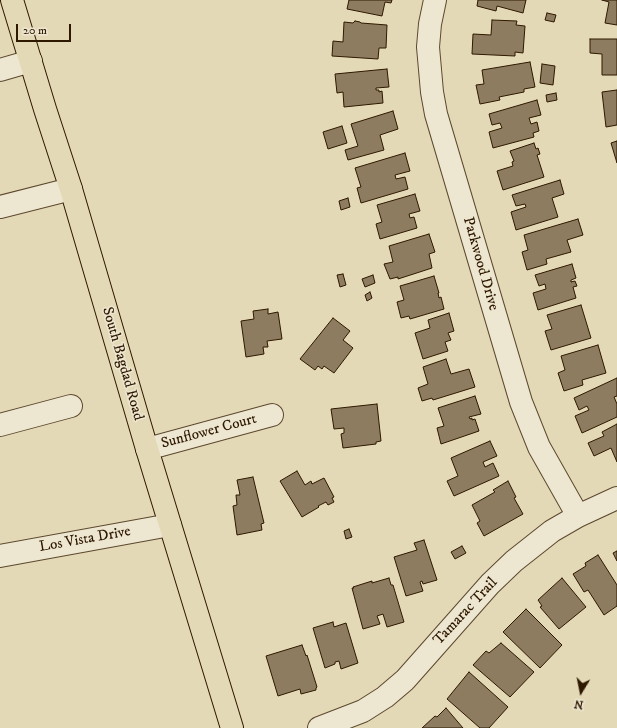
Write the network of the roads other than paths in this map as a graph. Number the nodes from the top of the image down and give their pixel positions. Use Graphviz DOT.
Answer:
graph roads {
  1 [pos="12,0"];
  2 [pos="435,0"];
  3 [pos="31,61"];
  4 [pos="0,70"];
  5 [pos="71,189"];
  6 [pos="0,207"];
  7 [pos="71,406"];
  8 [pos="272,415"];
  9 [pos="0,425"];
  10 [pos="147,449"];
  11 [pos="617,498"];
  12 [pos="578,516"];
  13 [pos="170,524"];
  14 [pos="0,556"];
  15 [pos="232,728"];
  16 [pos="319,728"];
  1 -- 3 [label="main road, South Bagdad Road"];
  2 -- 12 [label="street, Parkwood Drive"];
  3 -- 4 [label="street"];
  3 -- 5 [label="main road, South Bagdad Road"];
  5 -- 6 [label="street"];
  5 -- 10 [label="main road, South Bagdad Road"];
  7 -- 9 [label="street"];
  8 -- 10 [label="street, Sunflower Court"];
  10 -- 13 [label="main road, South Bagdad Road"];
  11 -- 12 [label="street, Tamarac Trail"];
  12 -- 16 [label="street, Tamarac Trail"];
  13 -- 14 [label="street, Los Vista Drive"];
  13 -- 15 [label="main road, South Bagdad Road"];
}
